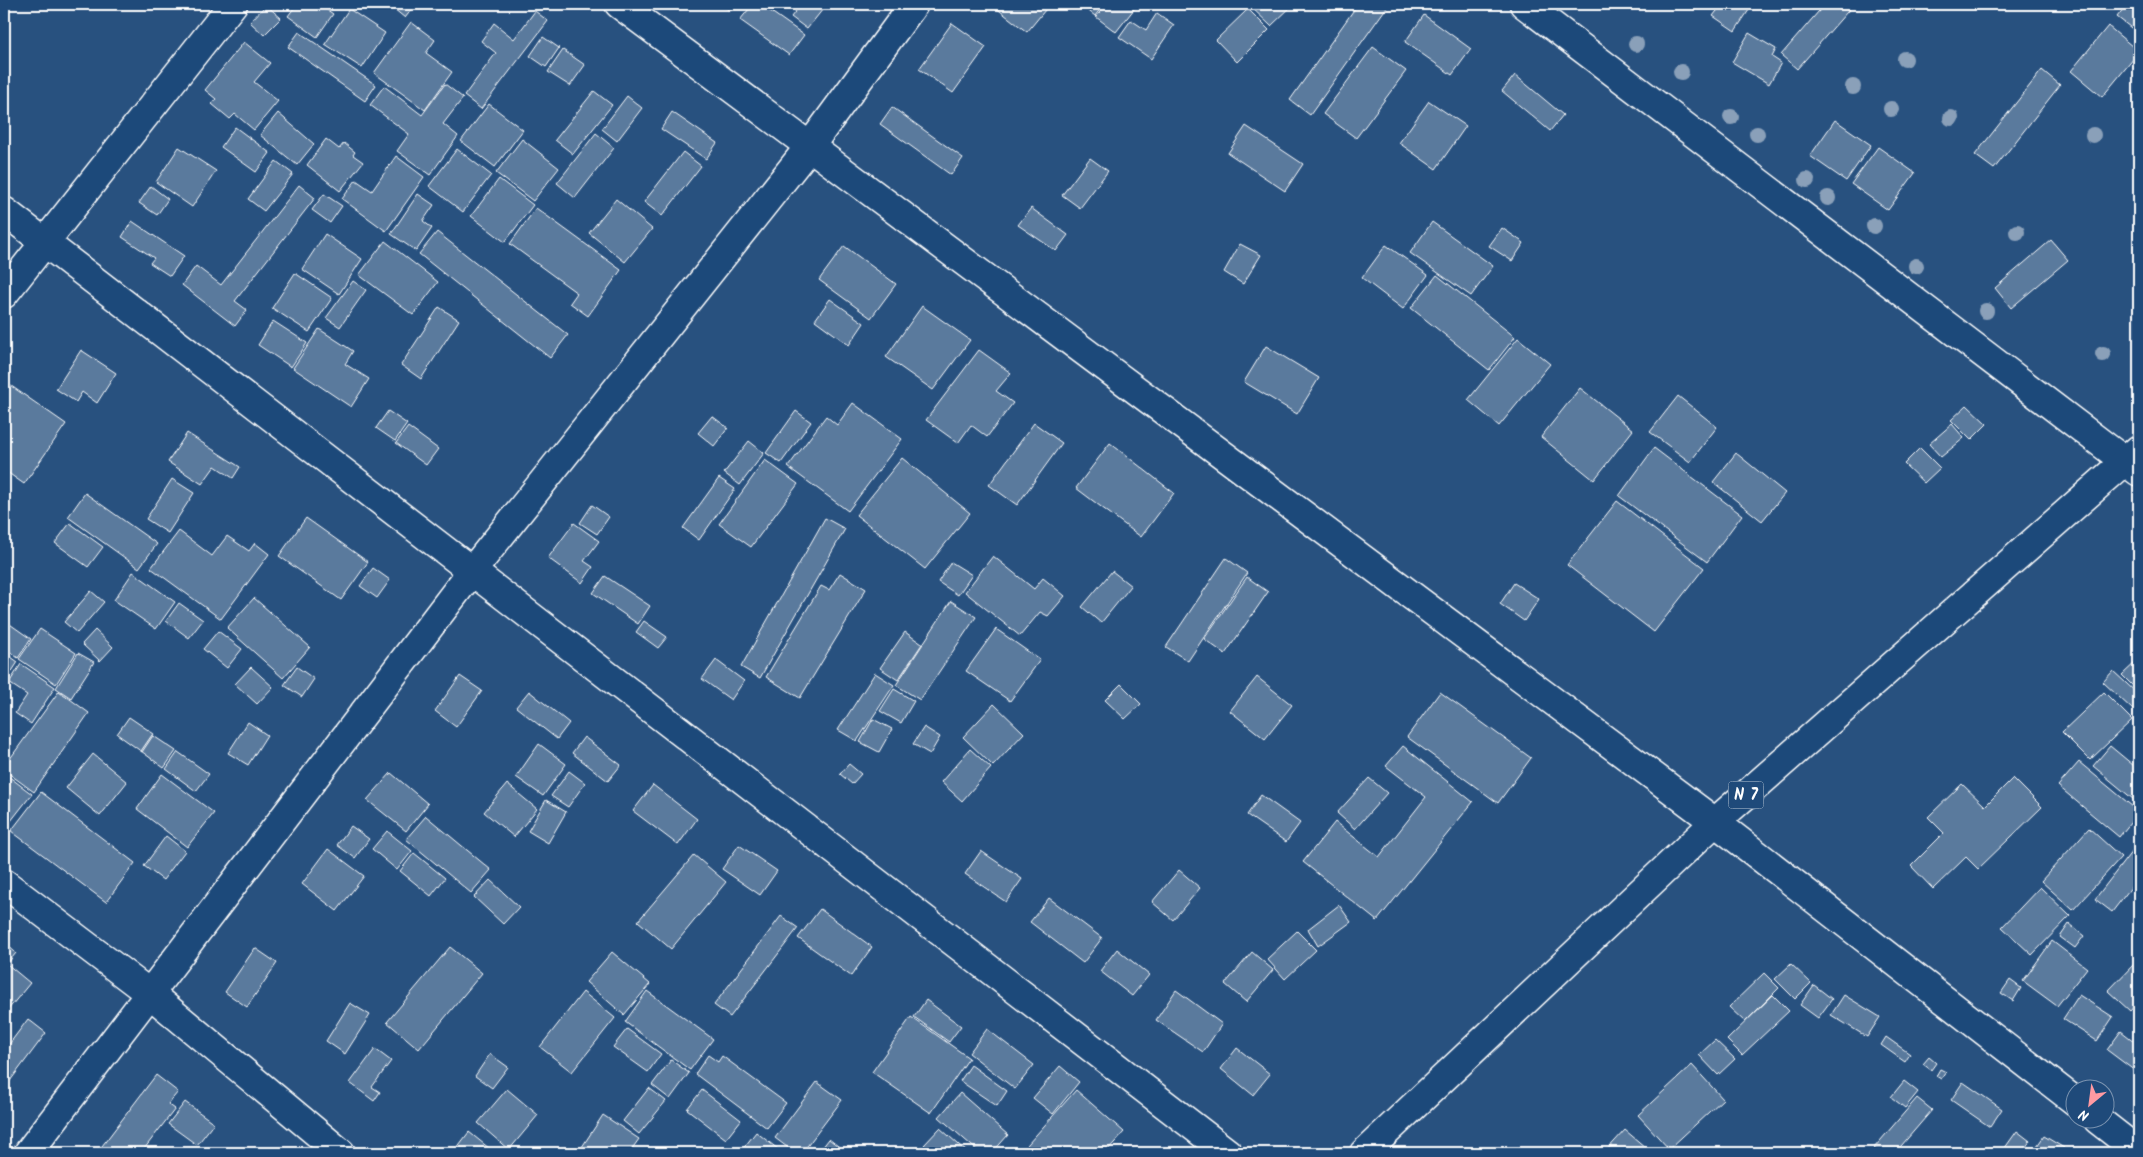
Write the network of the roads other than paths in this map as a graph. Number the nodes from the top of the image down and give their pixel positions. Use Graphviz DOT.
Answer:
graph roads {
  1 [pos="234,4"];
  2 [pos="619,4"];
  3 [pos="914,4"];
  4 [pos="1524,4"];
  5 [pos="810,146"];
  6 [pos="4,212"];
  7 [pos="44,242"];
  8 [pos="4,294"];
  9 [pos="2135,461"];
  10 [pos="472,571"];
  11 [pos="1715,822"];
  12 [pos="4,883"];
  13 [pos="149,993"];
  14 [pos="2066,1094"];
  15 [pos="2111,1130"];
  16 [pos="2139,1152"];
  17 [pos="28,1153"];
  18 [pos="342,1153"];
  19 [pos="1228,1153"];
  20 [pos="1364,1153"];
  1 -- 7 [label="main road"];
  2 -- 5 [label="main road"];
  3 -- 5 [label="main road"];
  4 -- 9 [label="main road"];
  5 -- 10 [label="main road"];
  5 -- 11 [label="main road"];
  6 -- 7 [label="main road"];
  7 -- 8 [label="main road"];
  7 -- 10 [label="main road"];
  9 -- 11 [label="main road, N 7"];
  10 -- 13 [label="main road"];
  10 -- 19 [label="main road"];
  11 -- 14 [label="main road"];
  11 -- 20 [label="main road, N 7"];
  12 -- 13 [label="main road"];
  13 -- 17 [label="main road"];
  13 -- 18 [label="main road"];
  15 -- 16 [label="main road"];
}
